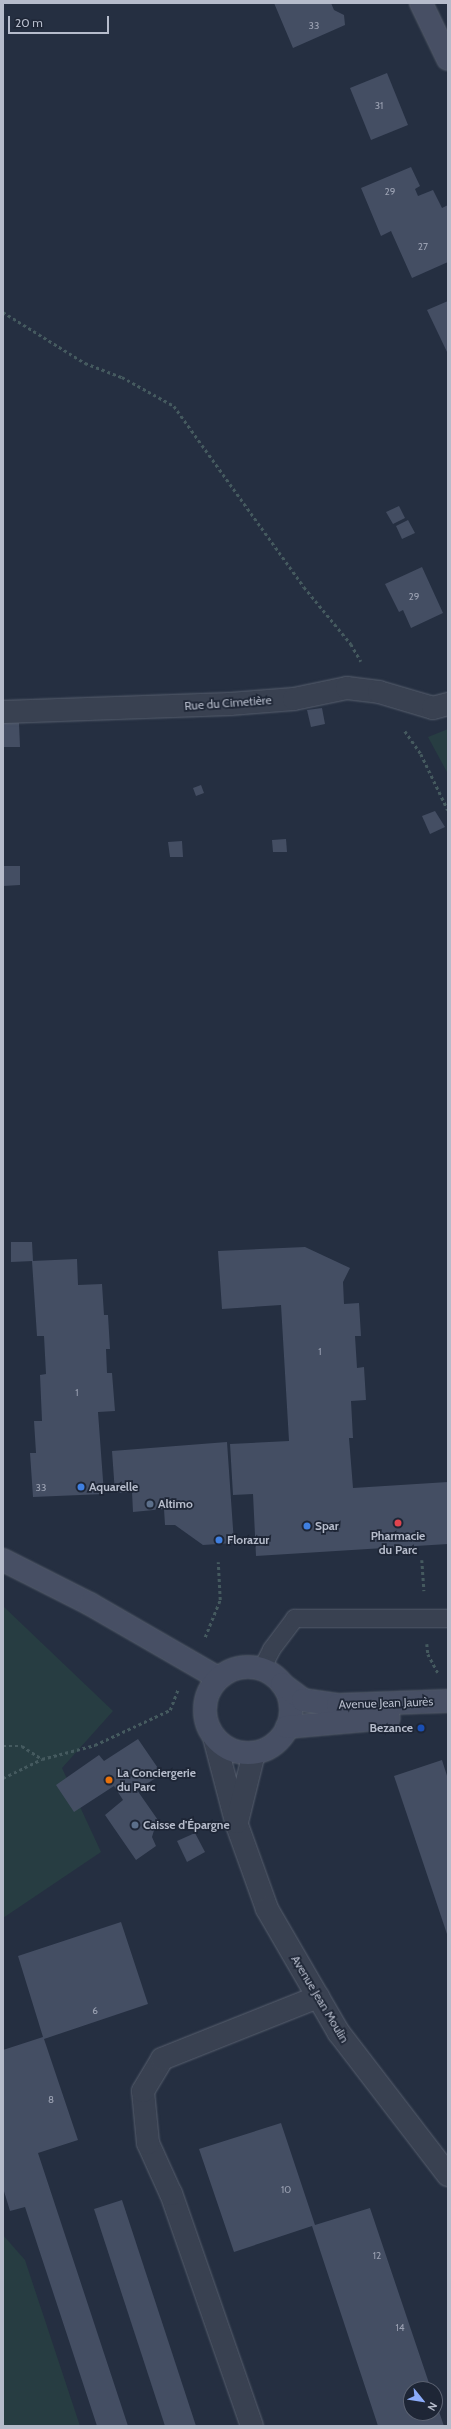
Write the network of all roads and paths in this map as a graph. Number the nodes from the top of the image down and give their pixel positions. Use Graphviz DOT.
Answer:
graph roads {
  1 [pos="421,3"];
  2 [pos="448,59"];
  3 [pos="3,312"];
  4 [pos="379,692"];
  5 [pos="448,704"];
  6 [pos="3,712"];
  7 [pos="404,729"];
  8 [pos="448,810"];
  9 [pos="6,1562"];
  10 [pos="448,1618"];
  11 [pos="261,1669"];
  12 [pos="218,1678"];
  13 [pos="282,1684"];
  14 [pos="448,1701"];
  15 [pos="170,1710"];
  16 [pos="448,1711"];
  17 [pos="287,1727"];
  18 [pos="214,1737"];
  19 [pos="3,1746"];
  20 [pos="254,1753"];
  21 [pos="42,1759"];
  22 [pos="3,1778"];
  23 [pos="237,1825"];
  24 [pos="318,1997"];
  25 [pos="448,2175"];
  26 [pos="252,2426"];
  1 -- 2 [label="main road"];
  3 -- 4 [label="path"];
  4 -- 5 [label="street, Rue du Cimetière"];
  4 -- 6 [label="street, Rue du Cimetière"];
  7 -- 8 [label="path"];
  9 -- 12 [label="main road"];
  10 -- 11 [label="lane"];
  11 -- 12 [label="main road"];
  11 -- 13 [label="main road"];
  12 -- 18 [label="main road"];
  13 -- 14 [label="main road, Avenue Jean Jaurès"];
  13 -- 17 [label="main road"];
  15 -- 21 [label="path"];
  16 -- 17 [label="main road, Avenue Jean Jaurès"];
  17 -- 20 [label="main road"];
  18 -- 20 [label="main road"];
  18 -- 23 [label="street, Avenue Jean Moulin"];
  19 -- 21 [label="path"];
  20 -- 23 [label="street"];
  21 -- 22 [label="path"];
  23 -- 24 [label="street, Avenue Jean Moulin"];
  24 -- 25 [label="street, Avenue Jean Moulin"];
  24 -- 26 [label="street"];
}
